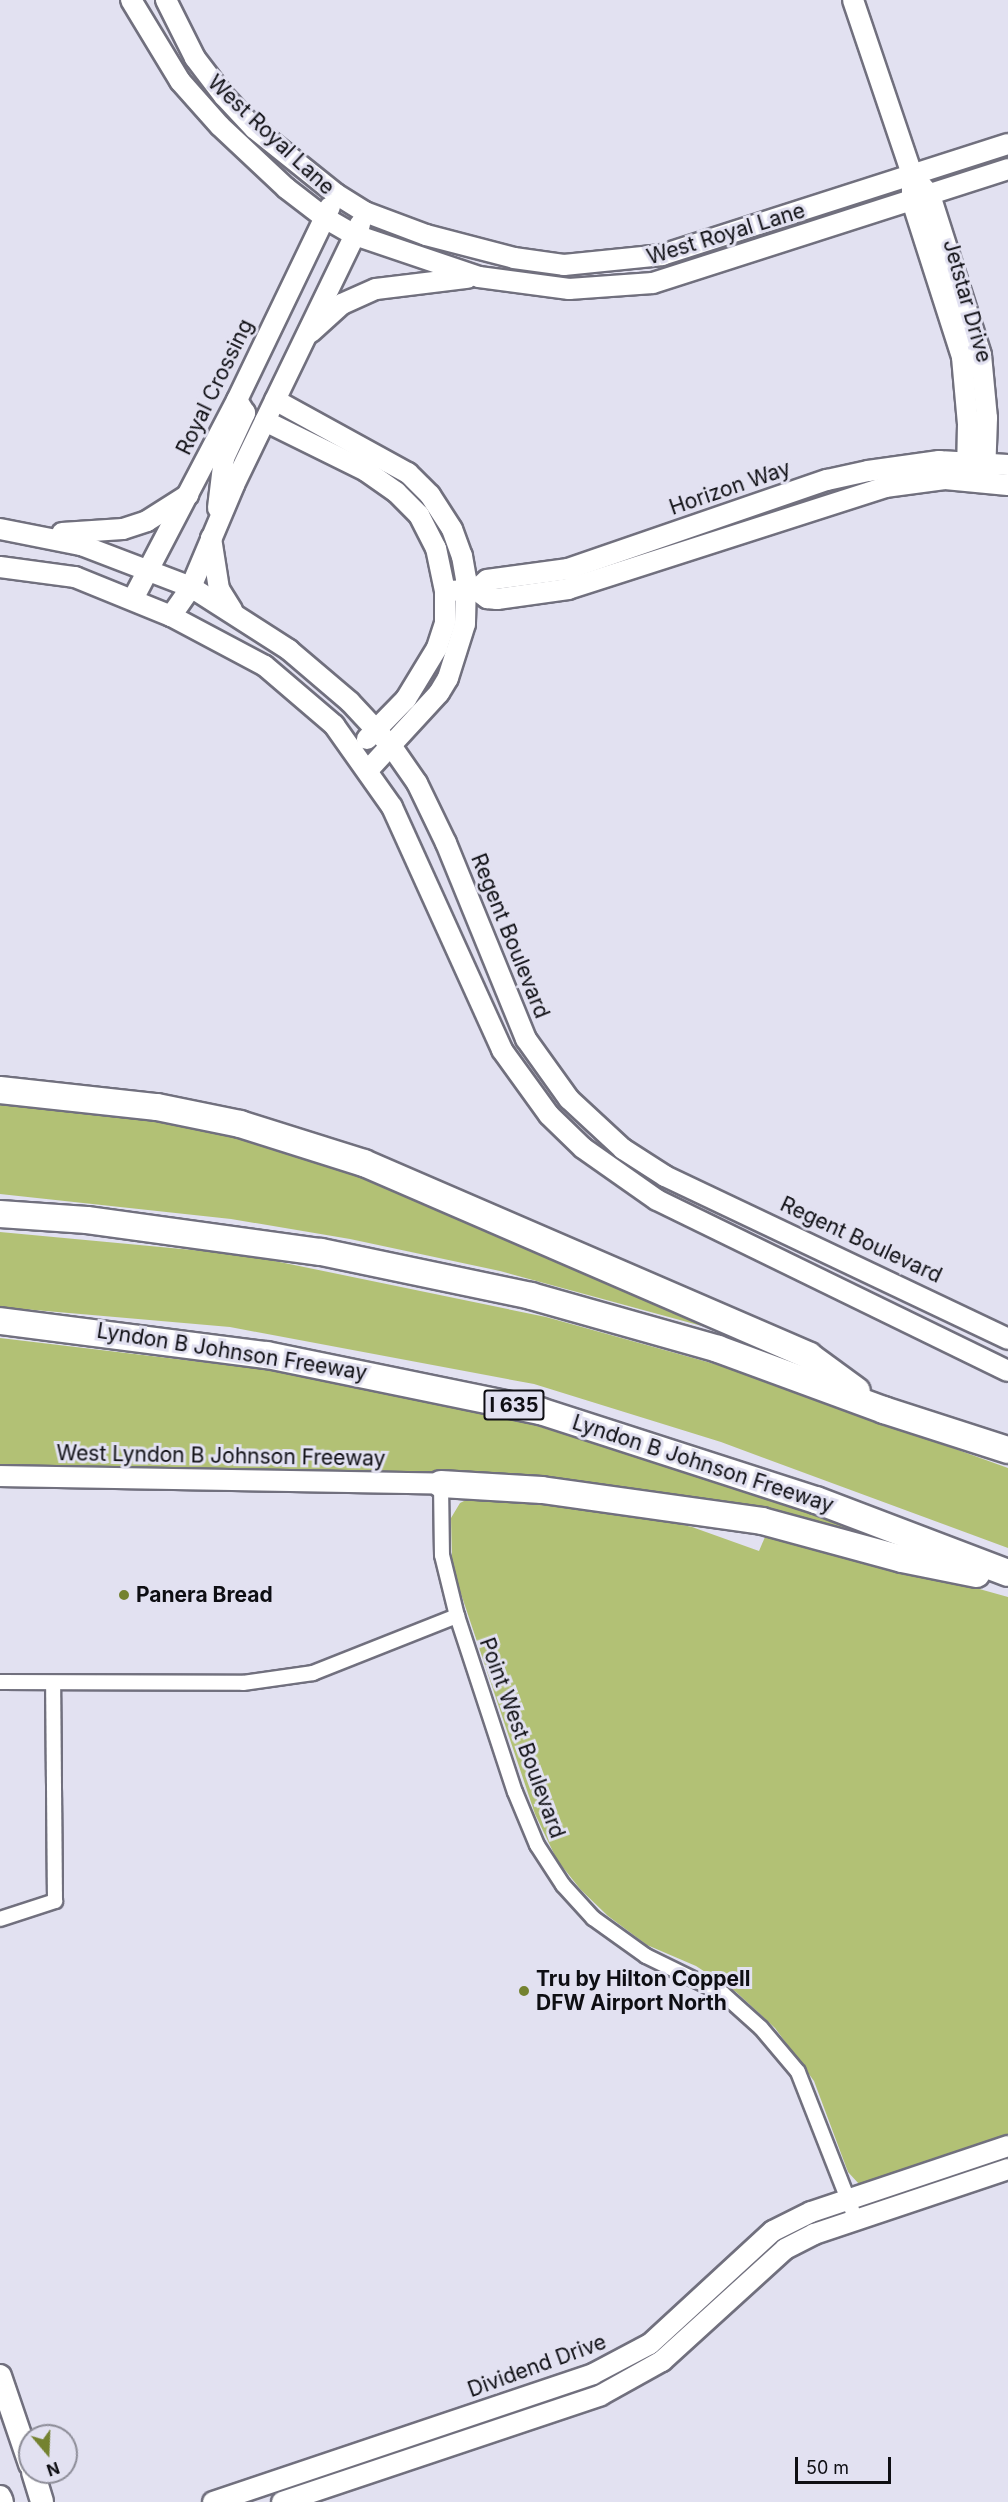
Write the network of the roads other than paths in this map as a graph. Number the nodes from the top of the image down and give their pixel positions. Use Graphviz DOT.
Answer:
graph roads {
  1 [pos="131,0"];
  2 [pos="166,0"];
  3 [pos="854,0"];
  4 [pos="1008,144"];
  5 [pos="1008,169"];
  6 [pos="912,174"];
  7 [pos="286,188"];
  8 [pos="336,194"];
  9 [pos="921,198"];
  10 [pos="365,212"];
  11 [pos="325,218"];
  12 [pos="355,235"];
  13 [pos="308,252"];
  14 [pos="479,277"];
  15 [pos="300,343"];
  16 [pos="237,400"];
  17 [pos="275,400"];
  18 [pos="265,421"];
  19 [pos="383,456"];
  20 [pos="1008,465"];
  21 [pos="366,471"];
  22 [pos="976,471"];
  23 [pos="884,478"];
  24 [pos="1008,485"];
  25 [pos="188,495"];
  26 [pos="744,509"];
  27 [pos="0,529"];
  28 [pos="750,530"];
  29 [pos="214,531"];
  30 [pos="27,532"];
  31 [pos="0,567"];
  32 [pos="150,570"];
  33 [pos="191,587"];
  34 [pos="471,590"];
  35 [pos="445,591"];
  36 [pos="134,599"];
  37 [pos="236,614"];
  38 [pos="171,616"];
  39 [pos="376,730"];
  40 [pos="392,747"];
  41 [pos="355,750"];
  42 [pos="369,769"];
  43 [pos="0,1090"];
  44 [pos="0,1214"];
  45 [pos="0,1321"];
  46 [pos="1008,1339"];
  47 [pos="1008,1371"];
  48 [pos="884,1410"];
  49 [pos="1008,1450"];
  50 [pos="0,1476"];
  51 [pos="441,1484"];
  52 [pos="1008,1573"];
  53 [pos="1008,1580"];
  54 [pos="457,1616"];
  55 [pos="0,1682"];
  56 [pos="53,1683"];
  57 [pos="0,1919"];
  58 [pos="1008,2146"];
  59 [pos="1008,2169"];
  60 [pos="848,2200"];
  61 [pos="856,2220"];
  62 [pos="0,2376"];
  63 [pos="432,2428"];
  64 [pos="18,2429"];
  65 [pos="439,2449"];
  66 [pos="37,2484"];
  67 [pos="0,2497"];
  68 [pos="2,2502"];
  69 [pos="42,2502"];
  70 [pos="213,2502"];
  71 [pos="282,2502"];
  1 -- 7 [label="street, West Royal Lane"];
  2 -- 8 [label="street, West Royal Lane"];
  3 -- 6 [label="street, Jetstar Drive"];
  4 -- 6 [label="street, West Royal Lane"];
  5 -- 9 [label="street, West Royal Lane"];
  6 -- 9 [label="street, Jetstar Drive"];
  6 -- 10 [label="street, West Royal Lane"];
  7 -- 11 [label="street, West Royal Lane"];
  7 -- 13 [label="street"];
  8 -- 10 [label="street, West Royal Lane"];
  8 -- 11 [label="street, Royal Crossing"];
  9 -- 14 [label="street, West Royal Lane"];
  9 -- 22 [label="street, Jetstar Drive"];
  10 -- 12 [label="street"];
  11 -- 12 [label="street, West Royal Lane"];
  11 -- 13 [label="street, Royal Crossing"];
  12 -- 14 [label="street, West Royal Lane"];
  12 -- 15 [label="street"];
  13 -- 16 [label="street, Royal Crossing"];
  14 -- 15 [label="street"];
  15 -- 17 [label="street"];
  16 -- 25 [label="street, Royal Crossing"];
  16 -- 29 [label="street"];
  17 -- 18 [label="street"];
  17 -- 19 [label="street"];
  18 -- 21 [label="street"];
  18 -- 29 [label="street"];
  19 -- 21 [label="street"];
  19 -- 34 [label="street"];
  20 -- 22 [label="street, Horizon Way"];
  21 -- 35 [label="street"];
  22 -- 23 [label="street, Horizon Way"];
  22 -- 24 [label="street, Horizon Way"];
  23 -- 26 [label="street, Horizon Way"];
  23 -- 28 [label="street, Horizon Way"];
  25 -- 30 [label="street"];
  25 -- 32 [label="street, Royal Crossing"];
  26 -- 28 [label="street"];
  26 -- 34 [label="street, Horizon Way"];
  27 -- 30 [label="street, Regent Boulevard"];
  28 -- 34 [label="street, Horizon Way"];
  29 -- 33 [label="street"];
  29 -- 37 [label="street"];
  30 -- 32 [label="street, Regent Boulevard"];
  31 -- 36 [label="street"];
  32 -- 33 [label="street, Regent Boulevard"];
  32 -- 36 [label="street, Royal Crossing"];
  33 -- 37 [label="street, Regent Boulevard"];
  33 -- 38 [label="street"];
  34 -- 35 [label="street, Horizon Way"];
  34 -- 40 [label="street"];
  35 -- 39 [label="street"];
  36 -- 38 [label="street"];
  37 -- 39 [label="street, Regent Boulevard"];
  38 -- 41 [label="street"];
  39 -- 40 [label="street, Regent Boulevard"];
  39 -- 41 [label="street"];
  40 -- 42 [label="street"];
  40 -- 46 [label="street, Regent Boulevard"];
  41 -- 42 [label="street"];
  42 -- 47 [label="street"];
  43 -- 48 [label="highway"];
  44 -- 48 [label="highway"];
  45 -- 52 [label="highway, Lyndon B Johnson Freeway / I 635"];
  48 -- 49 [label="highway"];
  50 -- 51 [label="street, West Lyndon B Johnson Freeway"];
  51 -- 53 [label="highway"];
  51 -- 54 [label="street, Point West Boulevard"];
  54 -- 56 [label="street"];
  54 -- 60 [label="street, Point West Boulevard"];
  55 -- 56 [label="street"];
  56 -- 57 [label="street"];
  58 -- 60 [label="street, Dividend Drive"];
  59 -- 61 [label="street"];
  60 -- 61 [label="street, Point West Boulevard"];
  60 -- 63 [label="street, Dividend Drive"];
  61 -- 65 [label="street"];
  62 -- 64 [label="main road"];
  63 -- 65 [label="street"];
  63 -- 70 [label="street, Dividend Drive"];
  65 -- 71 [label="street"];
  66 -- 69 [label="main road"];
  67 -- 68 [label="main road"];
}
